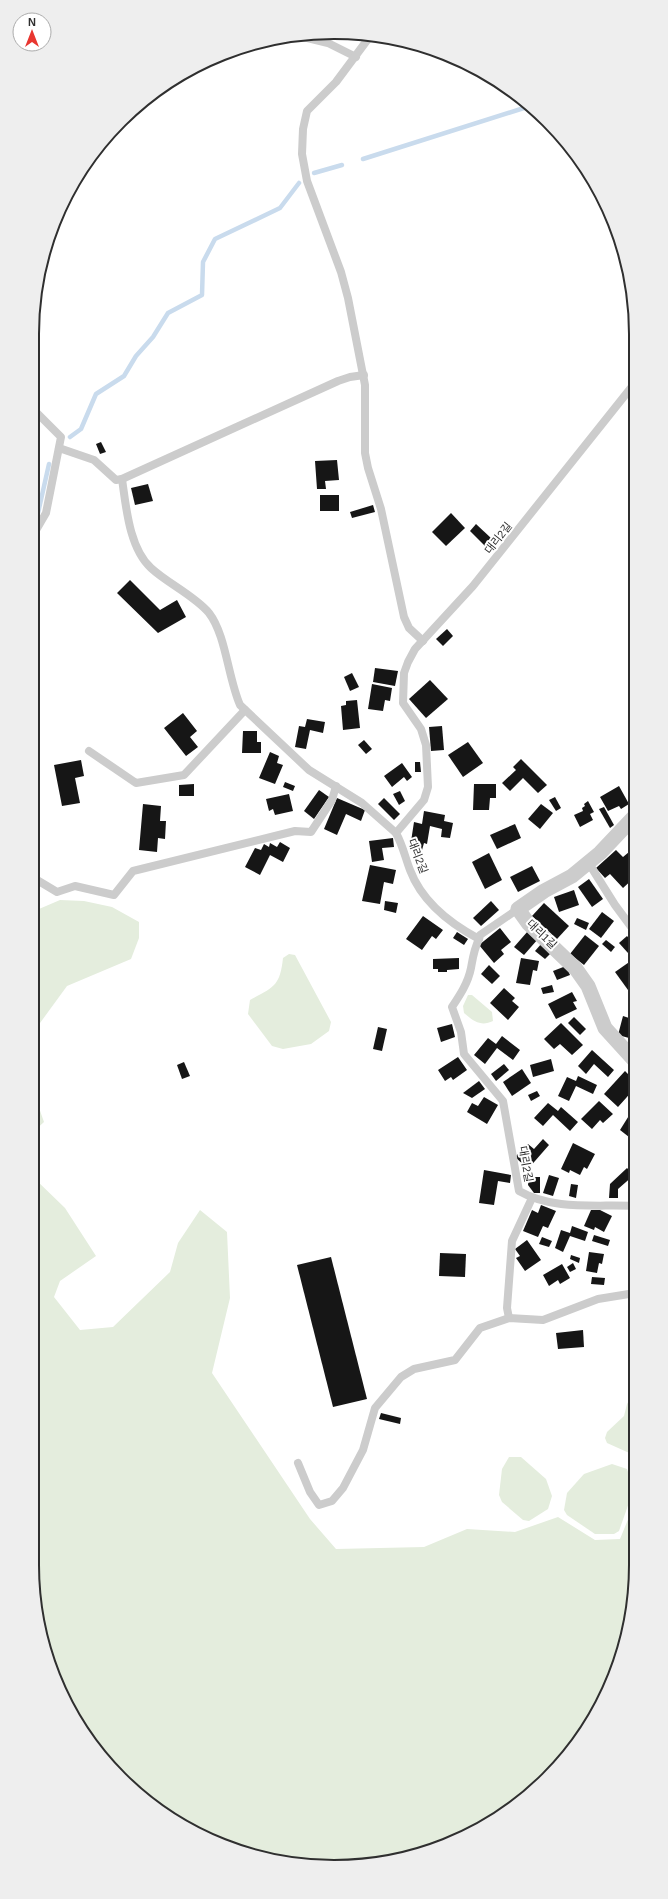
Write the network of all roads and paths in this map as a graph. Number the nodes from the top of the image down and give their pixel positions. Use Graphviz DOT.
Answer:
graph roads {
  1 [pos="316,40"];
  2 [pos="367,41"];
  3 [pos="356,57"];
  4 [pos="364,375"];
  5 [pos="629,390"];
  6 [pos="39,415"];
  7 [pos="59,448"];
  8 [pos="122,479"];
  9 [pos="39,525"];
  10 [pos="423,641"];
  11 [pos="245,710"];
  12 [pos="89,751"];
  13 [pos="336,786"];
  14 [pos="629,822"];
  15 [pos="396,833"];
  16 [pos="588,862"];
  17 [pos="39,881"];
  18 [pos="518,909"];
  19 [pos="629,924"];
  20 [pos="479,938"];
  21 [pos="629,1054"];
  22 [pos="532,1198"];
  23 [pos="629,1206"];
  24 [pos="629,1294"];
  25 [pos="509,1318"];
  26 [pos="298,1463"];
  1 -- 3 [label="lane"];
  2 -- 3 [label="lane"];
  3 -- 4 [label="lane"];
  4 -- 8 [label="lane"];
  4 -- 10 [label="lane"];
  5 -- 10 [label="lane, 대리2길"];
  6 -- 7 [label="lane"];
  7 -- 8 [label="lane"];
  7 -- 9 [label="lane"];
  8 -- 11 [label="lane"];
  10 -- 15 [label="lane, 대리2길"];
  11 -- 12 [label="lane"];
  11 -- 13 [label="lane"];
  13 -- 15 [label="lane"];
  13 -- 17 [label="lane"];
  14 -- 16 [label="street, 대리1길"];
  15 -- 20 [label="lane, 대리2길"];
  16 -- 18 [label="street, 대리1길"];
  16 -- 19 [label="lane"];
  18 -- 20 [label="lane"];
  18 -- 21 [label="street, 대리1길"];
  20 -- 22 [label="lane, 대리2길"];
  22 -- 23 [label="lane, 대리2길"];
  22 -- 25 [label="lane"];
  24 -- 25 [label="lane"];
  25 -- 26 [label="lane"];
}
